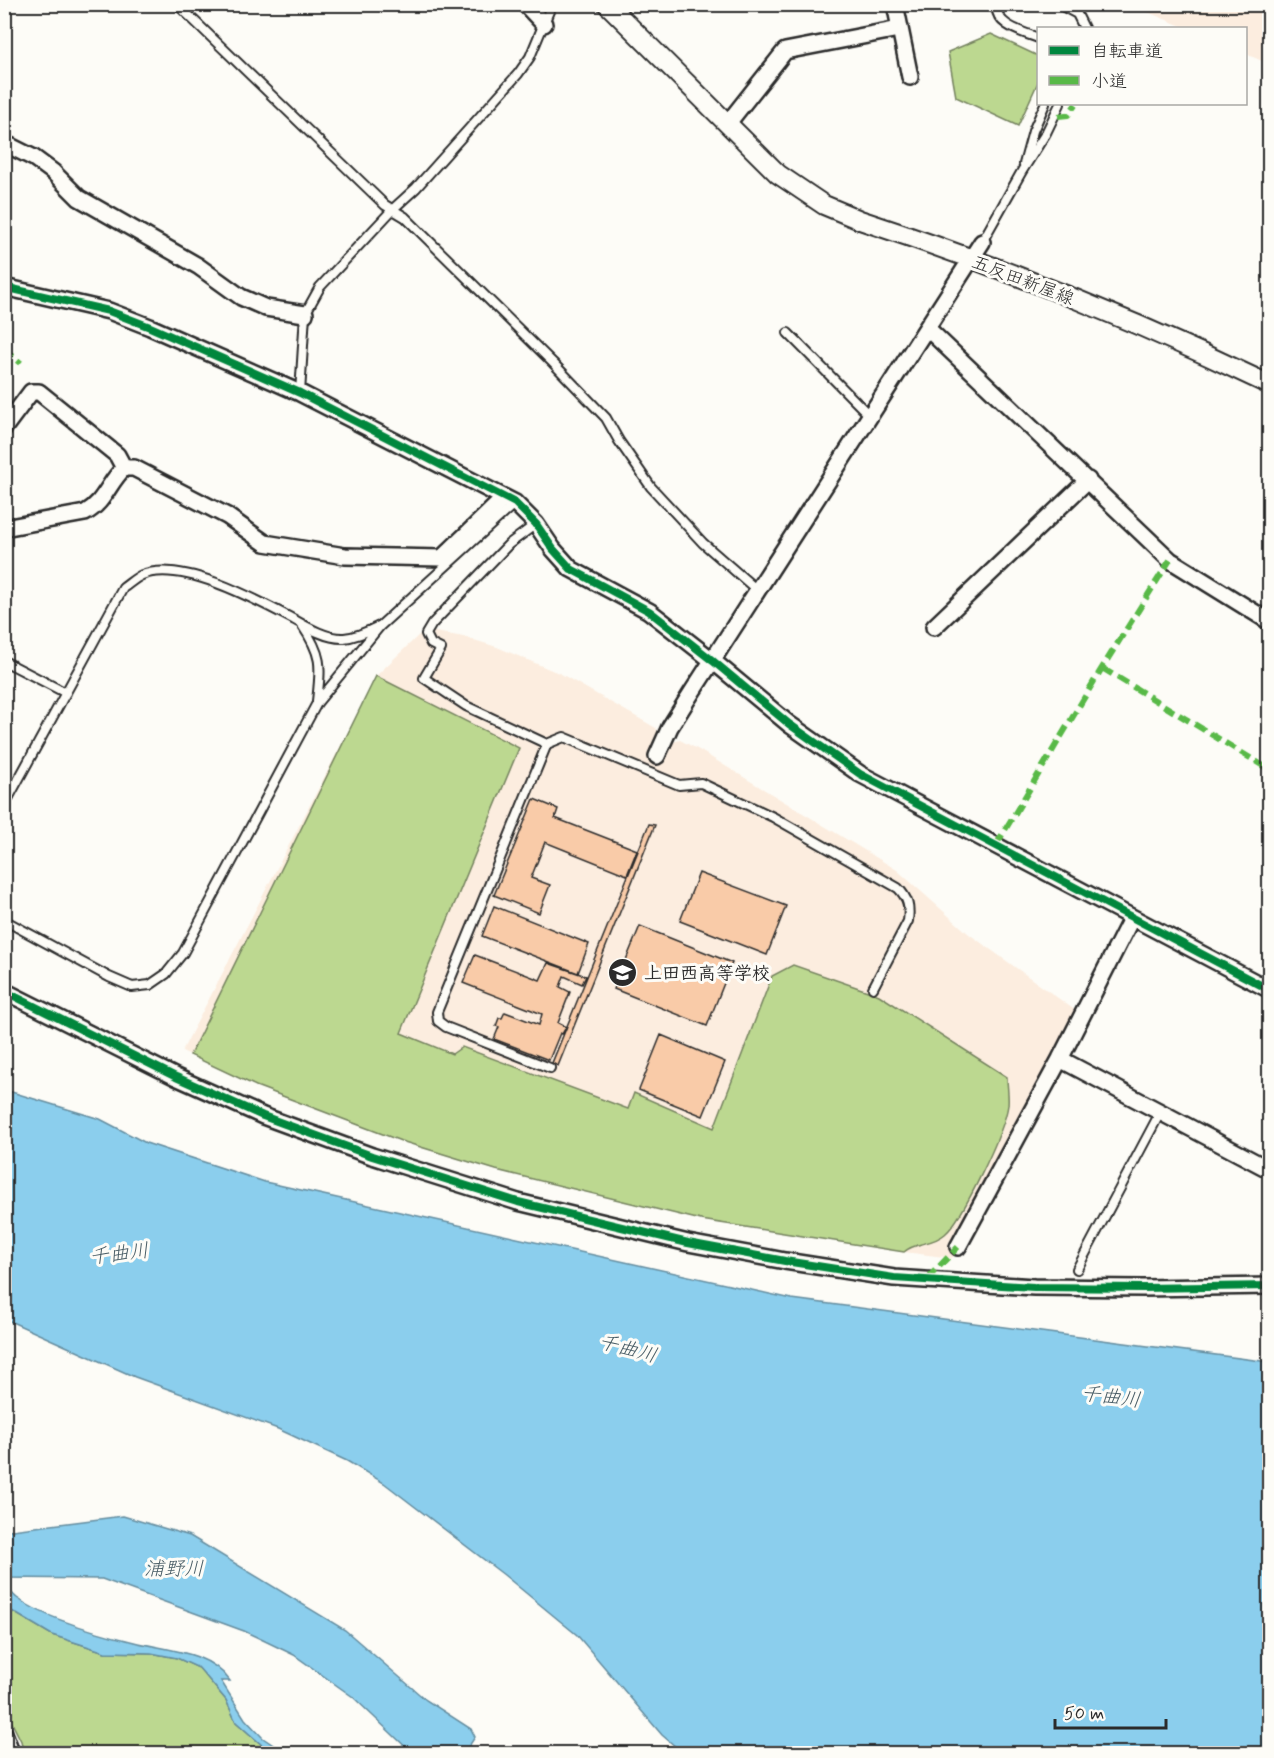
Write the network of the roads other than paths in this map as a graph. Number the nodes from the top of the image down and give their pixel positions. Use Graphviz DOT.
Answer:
graph roads {
  1 [pos="177,4"];
  2 [pos="525,4"];
  3 [pos="552,4"];
  4 [pos="607,4"];
  5 [pos="895,4"];
  6 [pos="997,4"];
  7 [pos="1058,4"];
  8 [pos="544,24"];
  9 [pos="1084,27"];
  10 [pos="899,29"];
  11 [pos="1037,38"];
  12 [pos="910,77"];
  13 [pos="1045,105"];
  14 [pos="1060,105"];
  15 [pos="728,123"];
  16 [pos="4,143"];
  17 [pos="1022,171"];
  18 [pos="393,209"];
  19 [pos="982,242"];
  20 [pos="971,260"];
  21 [pos="4,287"];
  22 [pos="305,314"];
  23 [pos="927,328"];
  24 [pos="788,333"];
  25 [pos="1269,385"];
  26 [pos="300,393"];
  27 [pos="869,415"];
  28 [pos="4,428"];
  29 [pos="124,468"];
  30 [pos="1088,480"];
  31 [pos="509,501"];
  32 [pos="536,524"];
  33 [pos="4,528"];
  34 [pos="758,591"];
  35 [pos="1269,622"];
  36 [pos="301,624"];
  37 [pos="380,626"];
  38 [pos="934,627"];
  39 [pos="4,661"];
  40 [pos="713,661"];
  41 [pos="66,693"];
  42 [pos="317,703"];
  43 [pos="547,744"];
  44 [pos="657,756"];
  45 [pos="648,773"];
  46 [pos="4,806"];
  47 [pos="1131,919"];
  48 [pos="4,920"];
  49 [pos="873,988"];
  50 [pos="1269,990"];
  51 [pos="4,991"];
  52 [pos="1060,1059"];
  53 [pos="550,1068"];
  54 [pos="1161,1111"];
  55 [pos="1269,1170"];
  56 [pos="958,1247"];
  57 [pos="1077,1269"];
  58 [pos="1269,1286"];
  59 [pos="4,1733"];
  60 [pos="12,1754"];
  1 -- 18 [label="lane"];
  2 -- 8 [label="street"];
  3 -- 8 [label="lane"];
  4 -- 15 [label="street, 五反田新屋線"];
  5 -- 10 [label="street"];
  6 -- 11 [label="lane"];
  7 -- 9 [label="lane"];
  8 -- 18 [label="lane"];
  10 -- 12 [label="street"];
  10 -- 15 [label="street"];
  13 -- 17 [label="lane"];
  14 -- 17 [label="lane"];
  15 -- 20 [label="street, 五反田新屋線"];
  16 -- 22 [label="street"];
  17 -- 19 [label="lane"];
  18 -- 22 [label="lane"];
  18 -- 34 [label="lane"];
  19 -- 20 [label="street"];
  20 -- 23 [label="street"];
  20 -- 25 [label="street, 五反田新屋線"];
  21 -- 26 [label="street"];
  22 -- 26 [label="lane"];
  23 -- 27 [label="street"];
  23 -- 30 [label="street"];
  24 -- 27 [label="lane"];
  26 -- 31 [label="street"];
  27 -- 34 [label="street"];
  28 -- 29 [label="street"];
  29 -- 31 [label="street"];
  29 -- 33 [label="street"];
  30 -- 35 [label="street"];
  30 -- 38 [label="street"];
  31 -- 32 [label="street"];
  31 -- 37 [label="lane"];
  32 -- 40 [label="street"];
  32 -- 43 [label="lane"];
  34 -- 40 [label="street"];
  36 -- 37 [label="lane"];
  36 -- 41 [label="lane"];
  36 -- 42 [label="lane"];
  37 -- 42 [label="lane"];
  39 -- 41 [label="lane"];
  40 -- 44 [label="street"];
  40 -- 47 [label="street"];
  41 -- 46 [label="lane"];
  42 -- 48 [label="lane"];
  43 -- 45 [label="lane"];
  43 -- 53 [label="lane"];
  44 -- 45 [label="lane"];
  45 -- 49 [label="lane"];
  47 -- 50 [label="street"];
  47 -- 52 [label="street"];
  51 -- 58 [label="street"];
  52 -- 54 [label="street"];
  52 -- 56 [label="street"];
  54 -- 55 [label="street"];
  54 -- 57 [label="lane"];
  59 -- 60 [label="street"];
}
